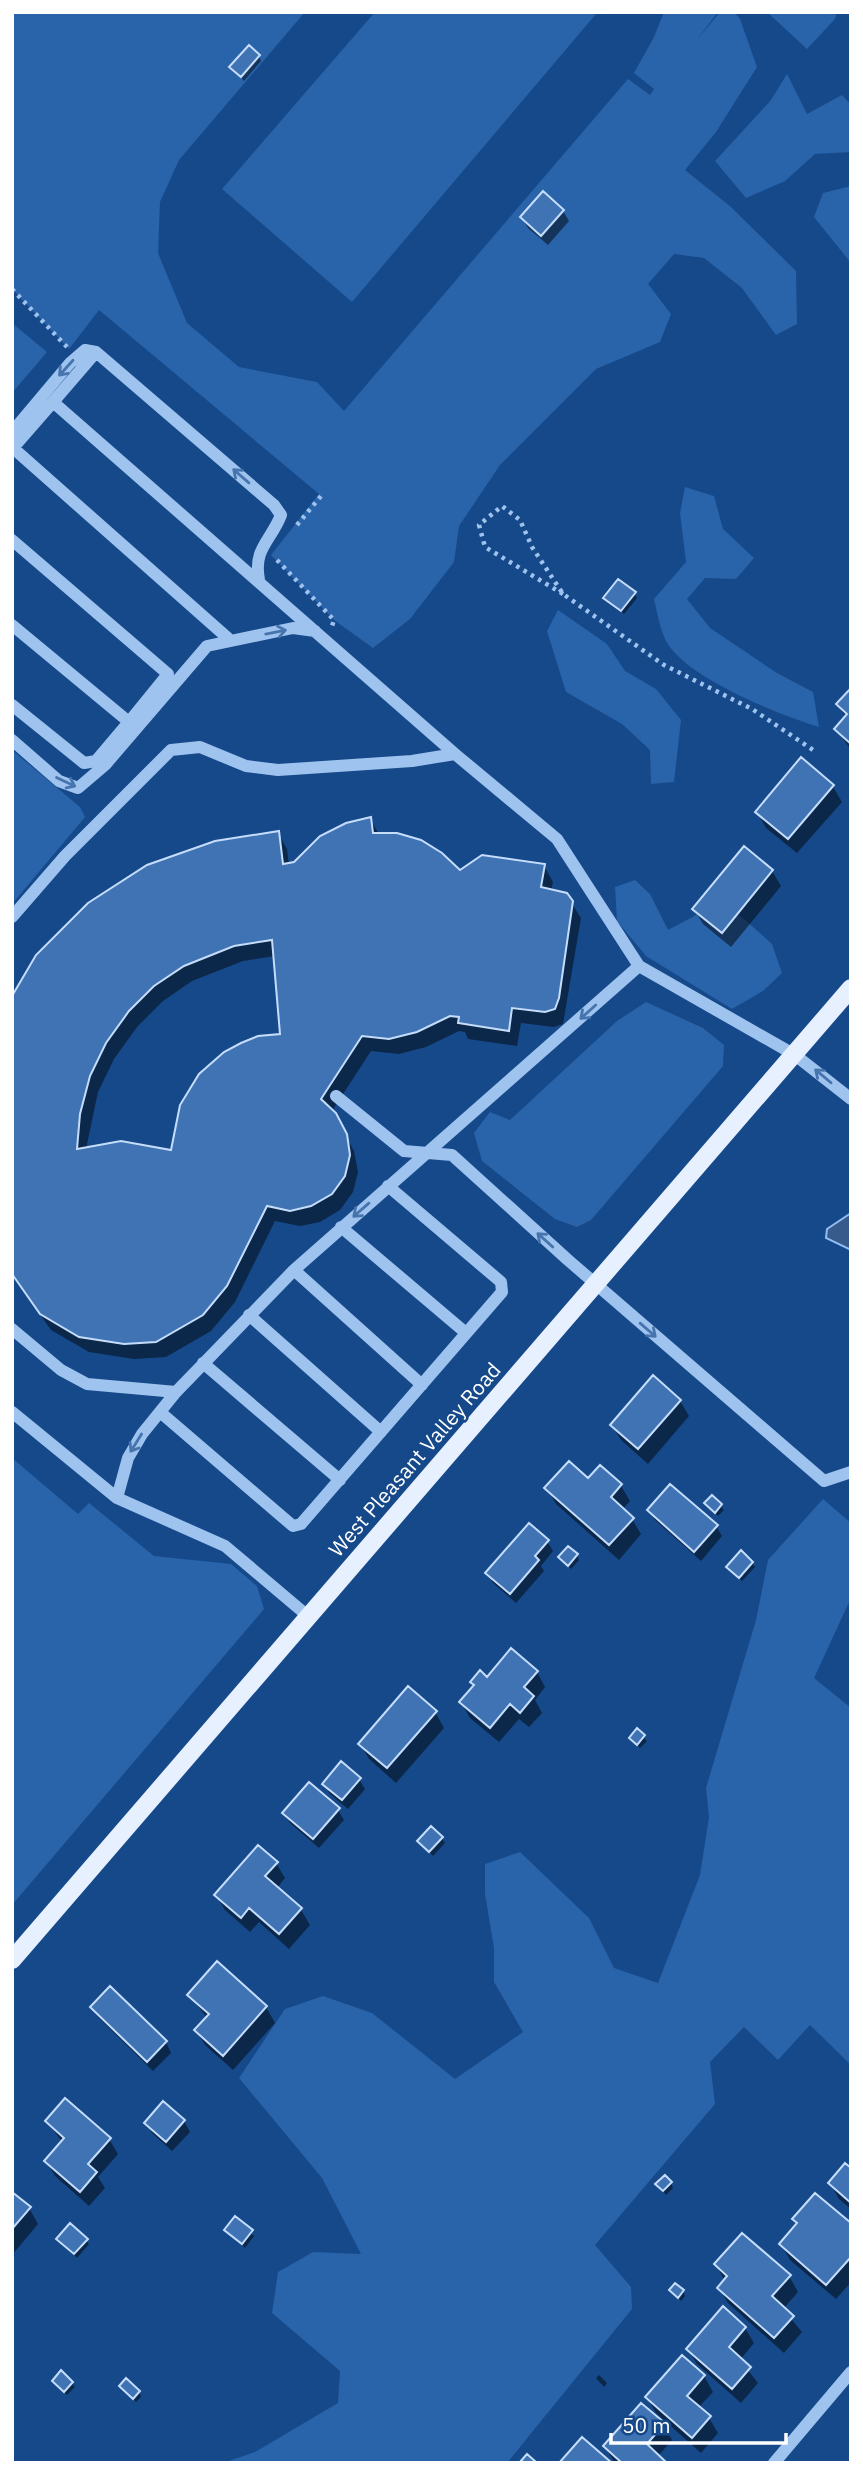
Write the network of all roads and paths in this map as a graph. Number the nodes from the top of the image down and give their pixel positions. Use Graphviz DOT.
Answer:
graph roads {
  1 [pos="12,289"];
  2 [pos="96,352"];
  3 [pos="76,358"];
  4 [pos="52,402"];
  5 [pos="12,432"];
  6 [pos="13,448"];
  7 [pos="321,496"];
  8 [pos="288,535"];
  9 [pos="12,540"];
  10 [pos="271,555"];
  11 [pos="260,580"];
  12 [pos="563,594"];
  13 [pos="12,625"];
  14 [pos="316,632"];
  15 [pos="230,640"];
  16 [pos="326,641"];
  17 [pos="12,705"];
  18 [pos="129,722"];
  19 [pos="12,740"];
  20 [pos="813,750"];
  21 [pos="455,754"];
  22 [pos="12,917"];
  23 [pos="639,966"];
  24 [pos="851,988"];
  25 [pos="794,1055"];
  26 [pos="336,1096"];
  27 [pos="851,1099"];
  28 [pos="429,1153"];
  29 [pos="388,1186"];
  30 [pos="341,1227"];
  31 [pos="294,1270"];
  32 [pos="597,1285"];
  33 [pos="249,1315"];
  34 [pos="12,1329"];
  35 [pos="466,1333"];
  36 [pos="203,1363"];
  37 [pos="422,1385"];
  38 [pos="176,1392"];
  39 [pos="12,1412"];
  40 [pos="160,1412"];
  41 [pos="381,1432"];
  42 [pos="851,1472"];
  43 [pos="340,1480"];
  44 [pos="117,1498"];
  45 [pos="309,1617"];
  46 [pos="12,1960"];
  47 [pos="851,2372"];
  48 [pos="774,2463"];
  1 -- 3 [label="path"];
  2 -- 3 [label="street"];
  2 -- 4 [label="street"];
  11 -- 2 [label="street, one-way"];
  3 -- 5 [label="street, one-way"];
  4 -- 6 [label="street"];
  4 -- 11 [label="street"];
  6 -- 15 [label="street"];
  7 -- 8 [label="path"];
  9 -- 18 [label="street"];
  10 -- 16 [label="path"];
  11 -- 14 [label="street"];
  12 -- 12 [label="path"];
  12 -- 20 [label="path"];
  13 -- 18 [label="street"];
  15 -- 14 [label="street, one-way"];
  14 -- 16 [label="street"];
  19 -- 15 [label="street, one-way"];
  16 -- 21 [label="street"];
  17 -- 18 [label="street"];
  21 -- 22 [label="street"];
  21 -- 23 [label="street"];
  23 -- 25 [label="street"];
  23 -- 28 [label="street, one-way"];
  24 -- 25 [label="main road, West Pleasant Valley Road"];
  27 -- 25 [label="street, one-way"];
  25 -- 32 [label="main road, West Pleasant Valley Road"];
  26 -- 28 [label="street"];
  28 -- 29 [label="street"];
  32 -- 28 [label="street, one-way"];
  29 -- 30 [label="street, one-way"];
  29 -- 35 [label="street"];
  30 -- 31 [label="street"];
  30 -- 35 [label="street"];
  31 -- 33 [label="street"];
  31 -- 37 [label="street"];
  32 -- 42 [label="street, one-way"];
  32 -- 45 [label="main road, West Pleasant Valley Road"];
  33 -- 36 [label="street"];
  33 -- 41 [label="street"];
  34 -- 38 [label="street"];
  35 -- 37 [label="street"];
  36 -- 38 [label="street"];
  36 -- 43 [label="street"];
  37 -- 41 [label="street"];
  38 -- 40 [label="street"];
  39 -- 44 [label="street"];
  40 -- 43 [label="street"];
  40 -- 44 [label="street, one-way"];
  41 -- 43 [label="street"];
  44 -- 45 [label="street"];
  45 -- 46 [label="main road, West Pleasant Valley Road"];
  47 -- 48 [label="street"];
}
